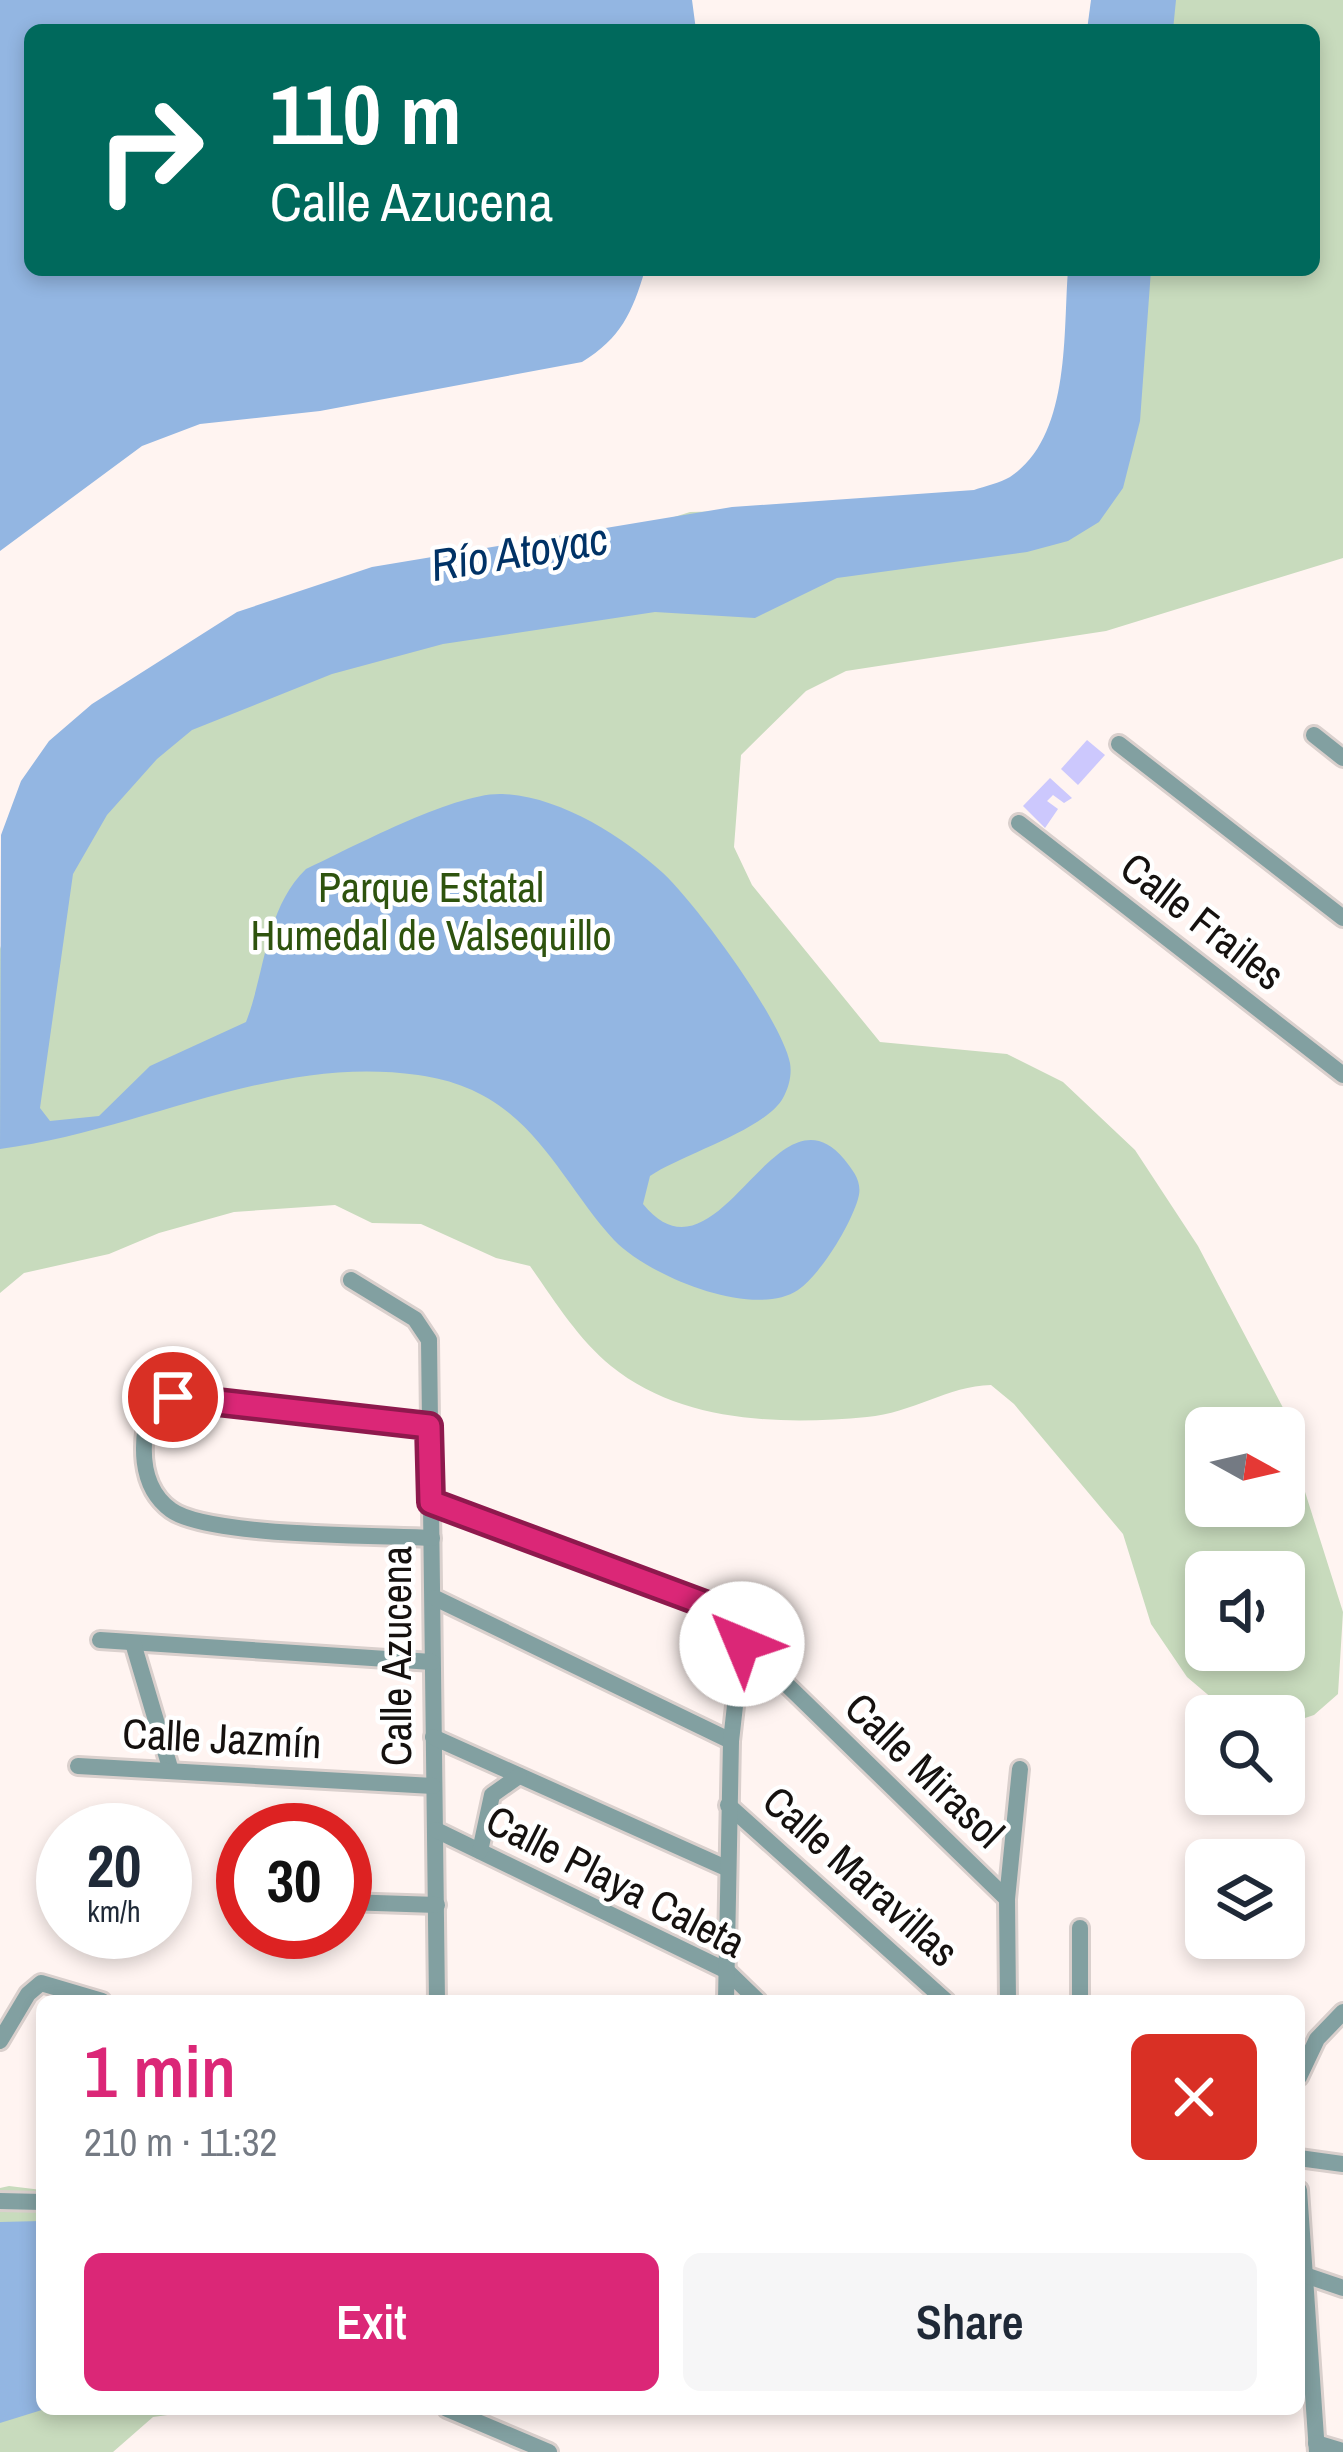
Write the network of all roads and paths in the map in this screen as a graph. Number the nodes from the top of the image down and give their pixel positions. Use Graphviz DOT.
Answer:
graph roads {
  1 [pos="1314,735"];
  2 [pos="1119,744"];
  3 [pos="1343,758"];
  4 [pos="1019,823"];
  5 [pos="1343,918"];
  6 [pos="1343,1075"];
  7 [pos="351,1280"];
  8 [pos="429,1426"];
  9 [pos="431,1502"];
  10 [pos="432,1538"];
  11 [pos="435,1598"];
  12 [pos="100,1640"];
  13 [pos="133,1642"];
  14 [pos="742,1644"];
  15 [pos="432,1662"];
  16 [pos="433,1738"];
  17 [pos="731,1741"];
  18 [pos="78,1766"];
  19 [pos="1020,1768"];
  20 [pos="171,1771"];
  21 [pos="519,1776"];
  22 [pos="434,1786"];
  23 [pos="728,1805"];
  24 [pos="436,1830"];
  25 [pos="480,1851"];
  26 [pos="726,1868"];
  27 [pos="1007,1899"];
  28 [pos="372,1903"];
  29 [pos="437,1905"];
  30 [pos="1080,1928"];
  31 [pos="727,1970"];
  32 [pos="82,1995"];
  33 [pos="442,1995"];
  34 [pos="725,1995"];
  35 [pos="752,1995"];
  36 [pos="939,1995"];
  37 [pos="1008,1995"];
  38 [pos="1080,1995"];
  39 [pos="1343,2012"];
  40 [pos="0,2041"];
  41 [pos="1305,2064"];
  42 [pos="1305,2159"];
  43 [pos="1343,2164"];
  44 [pos="0,2201"];
  45 [pos="36,2202"];
  46 [pos="1305,2275"];
  47 [pos="1343,2288"];
  48 [pos="1305,2365"];
  49 [pos="461,2415"];
  50 [pos="1316,2447"];
  51 [pos="1343,2451"];
  52 [pos="549,2452"];
  1 -- 3 [label="street"];
  2 -- 5 [label="street"];
  4 -- 6 [label="street, Calle Frailes"];
  7 -- 8 [label="street, Calle Azucena"];
  8 -- 9 [label="street, Calle Azucena"];
  8 -- 10 [label="street"];
  9 -- 10 [label="street, Calle Azucena"];
  9 -- 14 [label="street, Calle Mirasol"];
  10 -- 11 [label="street, Calle Azucena"];
  11 -- 15 [label="street, Calle Azucena"];
  11 -- 17 [label="street"];
  12 -- 13 [label="street"];
  13 -- 15 [label="street"];
  13 -- 20 [label="street"];
  14 -- 17 [label="street"];
  14 -- 27 [label="street, Calle Mirasol"];
  15 -- 16 [label="street, Calle Azucena"];
  16 -- 21 [label="street"];
  16 -- 22 [label="street, Calle Azucena"];
  17 -- 23 [label="street"];
  18 -- 20 [label="street, Calle Jazmín"];
  19 -- 27 [label="street"];
  20 -- 22 [label="street, Calle Jazmín"];
  21 -- 25 [label="street"];
  21 -- 26 [label="street"];
  22 -- 24 [label="street, Calle Azucena"];
  23 -- 26 [label="street"];
  23 -- 36 [label="street, Calle Maravillas"];
  24 -- 25 [label="street, Calle Playa Caleta"];
  24 -- 29 [label="street, Calle Azucena"];
  25 -- 31 [label="street, Calle Playa Caleta"];
  26 -- 31 [label="street"];
  27 -- 37 [label="street"];
  28 -- 29 [label="street"];
  29 -- 33 [label="street, Calle Azucena"];
  30 -- 38 [label="street"];
  31 -- 34 [label="street"];
  31 -- 35 [label="street, Calle Playa Caleta"];
  32 -- 40 [label="street"];
  39 -- 41 [label="street"];
  42 -- 43 [label="street"];
  44 -- 45 [label="street"];
  46 -- 47 [label="street"];
  46 -- 48 [label="street"];
  48 -- 50 [label="street"];
  49 -- 52 [label="street"];
  50 -- 51 [label="street"];
}
